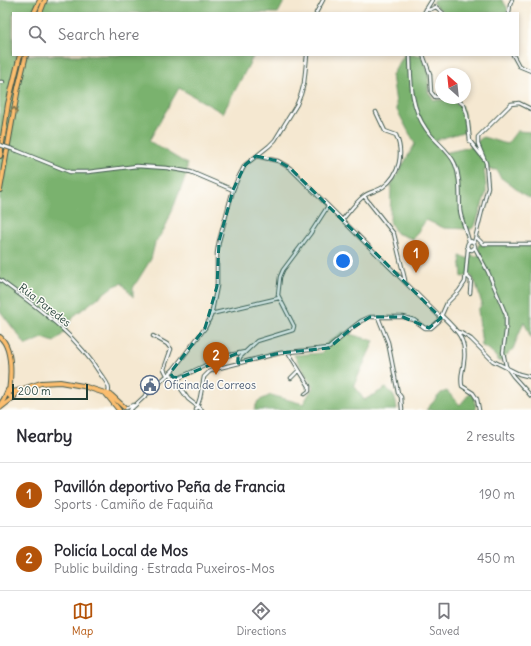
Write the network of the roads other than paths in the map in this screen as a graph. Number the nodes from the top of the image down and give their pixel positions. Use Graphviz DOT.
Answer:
graph roads {
  1 [pos="40,0"];
  2 [pos="45,0"];
  3 [pos="323,0"];
  4 [pos="432,0"];
  5 [pos="512,0"];
  6 [pos="426,9"];
  7 [pos="34,12"];
  8 [pos="40,12"];
  9 [pos="317,12"];
  10 [pos="424,12"];
  11 [pos="442,12"];
  12 [pos="509,12"];
  13 [pos="20,56"];
  14 [pos="26,56"];
  15 [pos="307,56"];
  16 [pos="410,56"];
  17 [pos="423,56"];
  18 [pos="514,56"];
  19 [pos="531,71"];
  20 [pos="435,97"];
  21 [pos="463,104"];
  22 [pos="531,109"];
  23 [pos="376,112"];
  24 [pos="0,145"];
  25 [pos="0,156"];
  26 [pos="256,156"];
  27 [pos="484,160"];
  28 [pos="0,190"];
  29 [pos="233,190"];
  30 [pos="364,196"];
  31 [pos="328,206"];
  32 [pos="343,219"];
  33 [pos="467,232"];
  34 [pos="476,237"];
  35 [pos="469,242"];
  36 [pos="474,242"];
  37 [pos="531,244"];
  38 [pos="471,249"];
  39 [pos="466,275"];
  40 [pos="0,280"];
  41 [pos="405,281"];
  42 [pos="470,293"];
  43 [pos="279,298"];
  44 [pos="211,314"];
  45 [pos="378,317"];
  46 [pos="442,317"];
  47 [pos="458,332"];
  48 [pos="153,336"];
  49 [pos="0,337"];
  50 [pos="245,352"];
  51 [pos="288,352"];
  52 [pos="238,363"];
  53 [pos="506,366"];
  54 [pos="299,370"];
  55 [pos="168,374"];
  56 [pos="173,377"];
  57 [pos="531,377"];
  58 [pos="291,378"];
  59 [pos="10,382"];
  60 [pos="305,394"];
  61 [pos="12,395"];
  62 [pos="107,395"];
  63 [pos="531,396"];
  64 [pos="0,406"];
  65 [pos="197,408"];
  66 [pos="125,409"];
  67 [pos="202,410"];
  68 [pos="402,410"];
  69 [pos="479,410"];
  1 -- 7 [label="highway"];
  2 -- 8 [label="highway"];
  3 -- 9 [label="street"];
  4 -- 6 [label="street"];
  5 -- 12 [label="street"];
  6 -- 10 [label="street"];
  6 -- 11 [label="street"];
  13 -- 25 [label="highway"];
  28 -- 14 [label="highway, one-way"];
  15 -- 26 [label="street"];
  16 -- 33 [label="street"];
  17 -- 20 [label="street"];
  18 -- 19 [label="street"];
  21 -- 27 [label="street"];
  22 -- 27 [label="street"];
  23 -- 30 [label="street"];
  24 -- 29 [label="street, bridge"];
  26 -- 29 [label="street"];
  26 -- 31 [label="street"];
  27 -- 34 [label="street"];
  29 -- 44 [label="street"];
  30 -- 32 [label="street"];
  30 -- 41 [label="street"];
  31 -- 32 [label="street"];
  31 -- 43 [label="street"];
  32 -- 41 [label="street"];
  33 -- 35 [label="street"];
  33 -- 36 [label="street"];
  34 -- 36 [label="street"];
  34 -- 37 [label="street"];
  35 -- 36 [label="street"];
  35 -- 38 [label="street"];
  36 -- 38 [label="street"];
  38 -- 39 [label="street"];
  38 -- 53 [label="street"];
  39 -- 42 [label="street"];
  39 -- 46 [label="street"];
  40 -- 62 [label="street, Rúa Paredes"];
  41 -- 46 [label="street"];
  43 -- 44 [label="street"];
  43 -- 50 [label="street"];
  44 -- 55 [label="street"];
  45 -- 46 [label="street"];
  45 -- 51 [label="street"];
  45 -- 68 [label="street"];
  46 -- 47 [label="street"];
  47 -- 53 [label="street"];
  47 -- 69 [label="street"];
  48 -- 55 [label="street"];
  49 -- 59 [label="highway"];
  50 -- 52 [label="street"];
  50 -- 56 [label="street"];
  51 -- 52 [label="street"];
  51 -- 54 [label="street"];
  52 -- 65 [label="street"];
  53 -- 57 [label="street"];
  53 -- 63 [label="street"];
  54 -- 58 [label="street"];
  54 -- 60 [label="street"];
  55 -- 56 [label="street"];
  55 -- 66 [label="street"];
  56 -- 65 [label="street"];
  59 -- 61 [label="highway"];
  59 -- 64 [label="highway"];
  61 -- 62 [label="highway"];
  61 -- 64 [label="highway"];
  62 -- 66 [label="highway"];
  65 -- 67 [label="street"];
}
